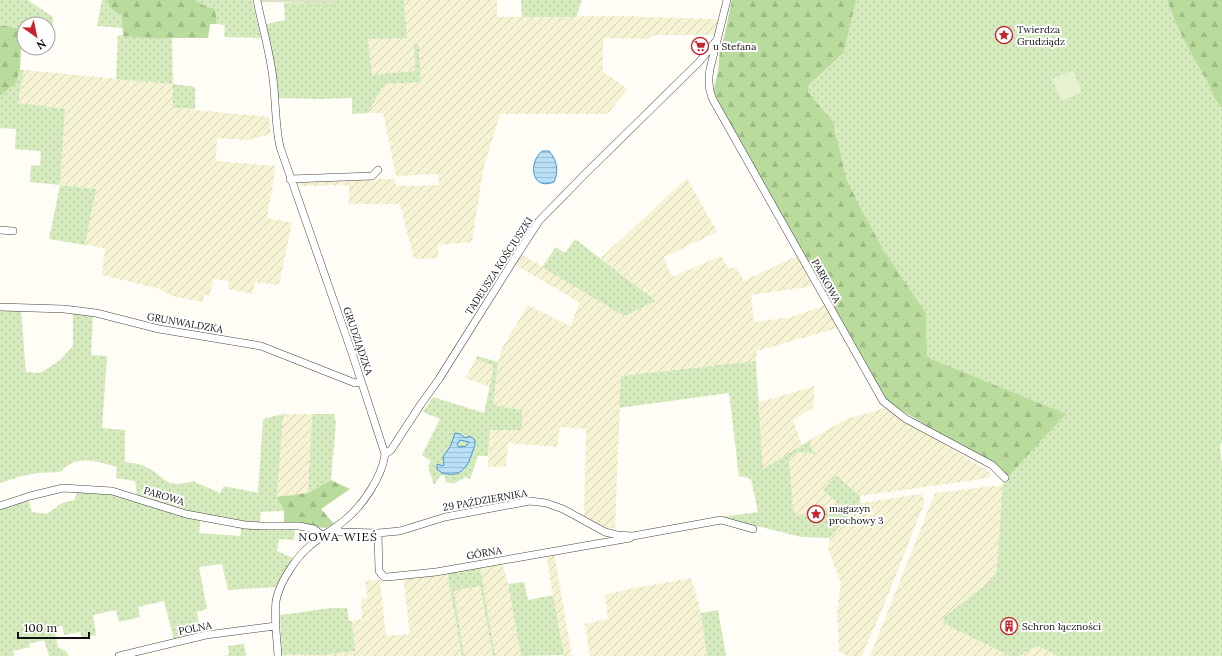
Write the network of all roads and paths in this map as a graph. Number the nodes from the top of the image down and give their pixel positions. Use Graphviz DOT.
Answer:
graph roads {
  1 [pos="256,0"];
  2 [pos="727,0"];
  3 [pos="718,38"];
  4 [pos="378,170"];
  5 [pos="290,179"];
  6 [pos="0,230"];
  7 [pos="13,231"];
  8 [pos="0,307"];
  9 [pos="362,382"];
  10 [pos="385,454"];
  11 [pos="1005,478"];
  12 [pos="0,506"];
  13 [pos="335,528"];
  14 [pos="753,529"];
  15 [pos="378,533"];
  16 [pos="322,536"];
  17 [pos="631,536"];
  18 [pos="276,626"];
  19 [pos="119,656"];
  20 [pos="278,656"];
  1 -- 5 [label="street, GRUDZIĄDZKA"];
  2 -- 3 [label="street, PARKOWA"];
  3 -- 10 [label="street, TADEUSZA KOŚCIUSZKI"];
  3 -- 11 [label="street, PARKOWA"];
  4 -- 5 [label="street"];
  5 -- 9 [label="street, GRUDZIĄDZKA"];
  6 -- 7 [label="street"];
  8 -- 9 [label="street, GRUNWALDZKA"];
  9 -- 10 [label="street, GRUDZIĄDZKA"];
  10 -- 13 [label="street"];
  12 -- 16 [label="street, PAROWA"];
  13 -- 15 [label="street, 29 PAŹDZIERNIKA"];
  13 -- 16 [label="street"];
  14 -- 17 [label="street, 29 PAŹDZIERNIKA"];
  15 -- 17 [label="street, 29 PAŹDZIERNIKA"];
  15 -- 17 [label="street, GÓRNA"];
  16 -- 18 [label="street"];
  18 -- 19 [label="street, POLNA"];
  18 -- 20 [label="street"];
}
